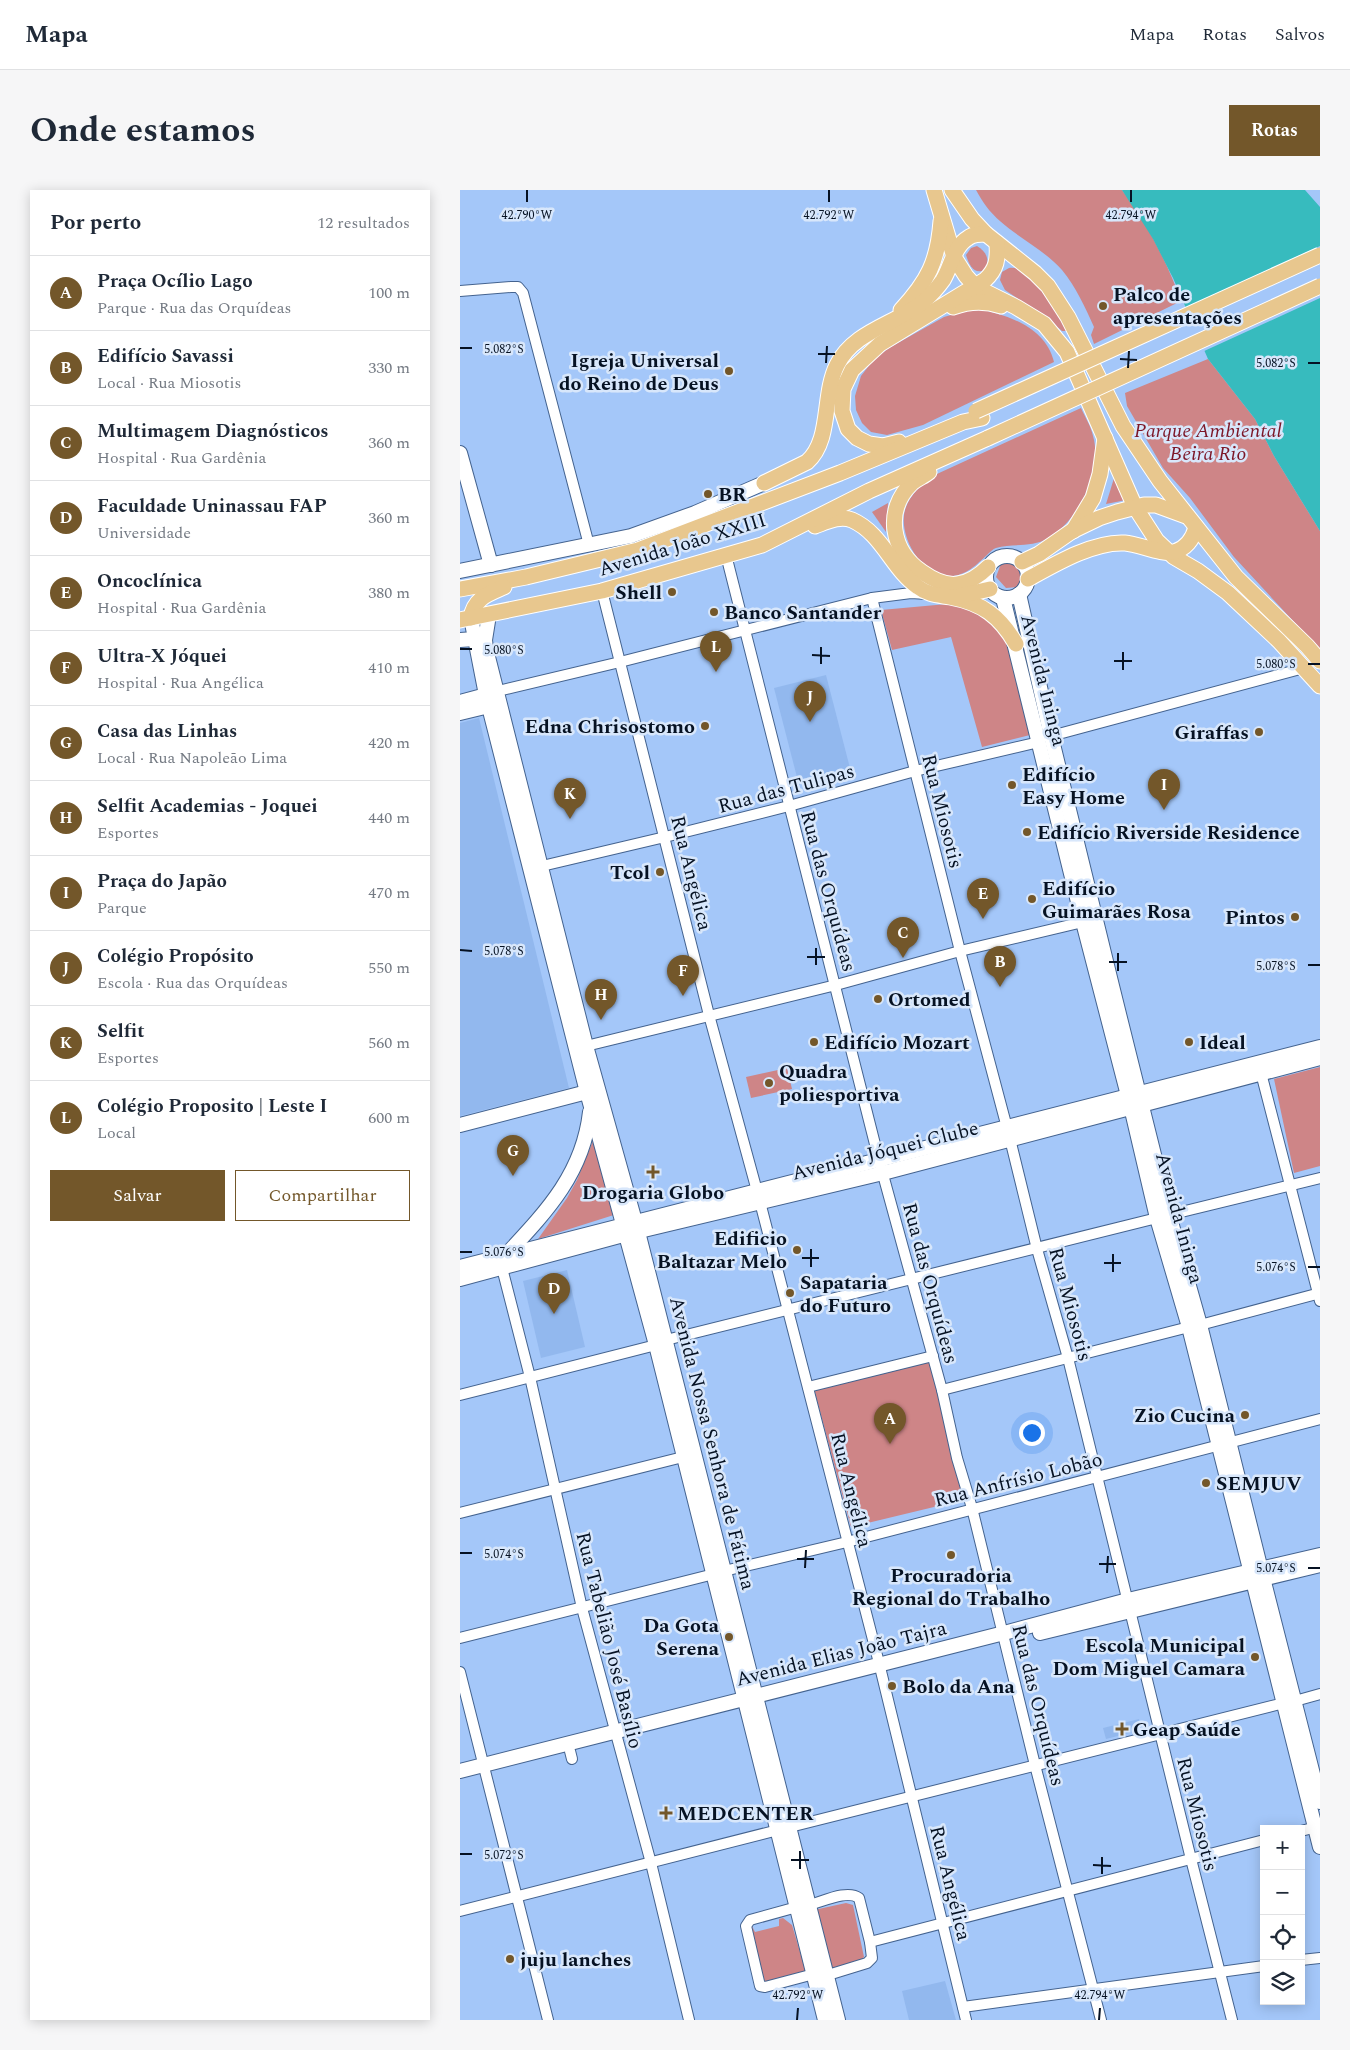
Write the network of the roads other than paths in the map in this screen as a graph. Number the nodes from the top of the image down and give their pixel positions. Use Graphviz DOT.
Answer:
graph roads {
  1 [pos="934,190"];
  2 [pos="952,190"];
  3 [pos="942,216"];
  4 [pos="992,238"];
  5 [pos="1320,255"];
  6 [pos="954,257"];
  7 [pos="1320,265"];
  8 [pos="1320,286"];
  9 [pos="976,287"];
  10 [pos="460,291"];
  11 [pos="925,317"];
  12 [pos="1033,317"];
  13 [pos="892,320"];
  14 [pos="979,414"];
  15 [pos="932,435"];
  16 [pos="1105,437"];
  17 [pos="988,438"];
  18 [pos="460,453"];
  19 [pos="840,473"];
  20 [pos="764,483"];
  21 [pos="1135,507"];
  22 [pos="1192,522"];
  23 [pos="1072,531"];
  24 [pos="762,544"];
  25 [pos="589,545"];
  26 [pos="1168,553"];
  27 [pos="726,556"];
  28 [pos="1022,562"];
  29 [pos="491,565"];
  30 [pos="988,567"];
  31 [pos="460,571"];
  32 [pos="526,577"];
  33 [pos="1028,579"];
  34 [pos="460,588"];
  35 [pos="990,590"];
  36 [pos="602,591"];
  37 [pos="1019,594"];
  38 [pos="932,595"];
  39 [pos="951,597"];
  40 [pos="872,598"];
  41 [pos="1003,598"];
  42 [pos="488,615"];
  43 [pos="465,619"];
  44 [pos="744,630"];
  45 [pos="474,639"];
  46 [pos="460,640"];
  47 [pos="1016,644"];
  48 [pos="1320,661"];
  49 [pos="620,662"];
  50 [pos="1304,668"];
  51 [pos="1320,686"];
  52 [pos="491,698"];
  53 [pos="460,702"];
  54 [pos="460,713"];
  55 [pos="1045,739"];
  56 [pos="915,772"];
  57 [pos="789,806"];
  58 [pos="665,838"];
  59 [pos="542,866"];
  60 [pos="1083,922"];
  61 [pos="960,951"];
  62 [pos="836,985"];
  63 [pos="710,1015"];
  64 [pos="586,1046"];
  65 [pos="1320,1047"];
  66 [pos="1320,1058"];
  67 [pos="1261,1073"];
  68 [pos="587,1092"];
  69 [pos="1135,1100"];
  70 [pos="591,1106"];
  71 [pos="460,1125"];
  72 [pos="1008,1133"];
  73 [pos="881,1167"];
  74 [pos="1320,1178"];
  75 [pos="1291,1186"];
  76 [pos="758,1197"];
  77 [pos="1163,1216"];
  78 [pos="632,1228"];
  79 [pos="1037,1249"];
  80 [pos="504,1262"];
  81 [pos="460,1267"];
  82 [pos="912,1278"];
  83 [pos="460,1279"];
  84 [pos="1320,1296"];
  85 [pos="789,1310"];
  86 [pos="1194,1326"];
  87 [pos="661,1342"];
  88 [pos="933,1356"];
  89 [pos="1068,1358"];
  90 [pos="530,1377"];
  91 [pos="808,1387"];
  92 [pos="942,1390"];
  93 [pos="460,1395"];
  94 [pos="1320,1419"];
  95 [pos="1223,1445"];
  96 [pos="683,1457"];
  97 [pos="1096,1477"];
  98 [pos="554,1489"];
  99 [pos="972,1508"];
  100 [pos="460,1513"];
  101 [pos="847,1542"];
  102 [pos="1320,1555"];
  103 [pos="1320,1565"];
  104 [pos="719,1573"];
  105 [pos="1257,1574"];
  106 [pos="1129,1605"];
  107 [pos="582,1608"];
  108 [pos="1005,1637"];
  109 [pos="460,1638"];
  110 [pos="880,1668"];
  111 [pos="460,1672"];
  112 [pos="1320,1694"];
  113 [pos="751,1701"];
  114 [pos="1289,1702"];
  115 [pos="1161,1734"];
  116 [pos="616,1735"];
  117 [pos="1035,1765"];
  118 [pos="486,1769"];
  119 [pos="460,1771"];
  120 [pos="460,1780"];
  121 [pos="912,1797"];
  122 [pos="1320,1802"];
  123 [pos="1312,1828"];
  124 [pos="784,1829"];
  125 [pos="1260,1841"];
  126 [pos="1320,1847"];
  127 [pos="1191,1859"];
  128 [pos="651,1863"];
  129 [pos="1068,1890"];
  130 [pos="516,1898"];
  131 [pos="803,1906"];
  132 [pos="460,1912"];
  133 [pos="942,1923"];
  134 [pos="870,1942"];
  135 [pos="1320,1958"];
  136 [pos="1305,1960"];
  137 [pos="1260,1967"];
  138 [pos="1220,1972"];
  139 [pos="821,1974"];
  140 [pos="1092,1988"];
  141 [pos="963,2007"];
  142 [pos="548,2020"];
  143 [pos="690,2020"];
  144 [pos="825,2020"];
  145 [pos="838,2020"];
  146 [pos="966,2020"];
  147 [pos="1101,2020"];
  148 [pos="1232,2020"];
  1 -- 3 [label="main road"];
  2 -- 4 [label="main road"];
  3 -- 6 [label="main road"];
  3 -- 13 [label="main road"];
  4 -- 6 [label="main road"];
  4 -- 9 [label="main road"];
  4 -- 22 [label="main road"];
  5 -- 14 [label="main road, bridge"];
  6 -- 9 [label="main road"];
  6 -- 13 [label="main road"];
  7 -- 14 [label="main road"];
  8 -- 17 [label="main road, bridge"];
  9 -- 11 [label="main road"];
  9 -- 12 [label="main road"];
  10 -- 25 [label="street"];
  11 -- 12 [label="main road"];
  11 -- 15 [label="main road"];
  12 -- 16 [label="main road"];
  13 -- 20 [label="main road"];
  14 -- 15 [label="main road, Avenida João XXIII"];
  15 -- 19 [label="main road, Avenida João XXIII"];
  16 -- 21 [label="main road"];
  16 -- 23 [label="main road"];
  17 -- 24 [label="main road, Avenida João XXIII"];
  17 -- 30 [label="main road"];
  18 -- 29 [label="main road"];
  19 -- 20 [label="main road"];
  19 -- 32 [label="main road, Avenida João XXIII"];
  20 -- 25 [label="main road, Avenida João XXIII"];
  21 -- 22 [label="main road"];
  21 -- 23 [label="main road"];
  21 -- 26 [label="main road"];
  22 -- 26 [label="main road"];
  22 -- 48 [label="main road"];
  23 -- 28 [label="main road"];
  24 -- 27 [label="main road, Avenida João XXIII"];
  24 -- 38 [label="main road"];
  25 -- 29 [label="main road, Avenida João XXIII"];
  26 -- 33 [label="main road"];
  26 -- 50 [label="main road"];
  27 -- 36 [label="main road, Avenida João XXIII"];
  27 -- 44 [label="street, Rua das Orquídeas"];
  28 -- 30 [label="main road"];
  28 -- 33 [label="main road"];
  29 -- 31 [label="main road, Avenida João XXIII"];
  30 -- 35 [label="main road"];
  32 -- 34 [label="main road, Avenida João XXIII"];
  32 -- 43 [label="main road"];
  33 -- 37 [label="main road"];
  35 -- 39 [label="main road"];
  35 -- 41 [label="main road"];
  36 -- 42 [label="main road, Avenida João XXIII"];
  36 -- 49 [label="street, Rua Angélica"];
  37 -- 41 [label="main road"];
  37 -- 55 [label="main road, Avenida Ininga"];
  38 -- 39 [label="main road"];
  38 -- 40 [label="street"];
  39 -- 47 [label="main road"];
  40 -- 44 [label="street"];
  40 -- 56 [label="street, Rua Miosotis"];
  41 -- 47 [label="main road, Avenida Ininga"];
  42 -- 43 [label="main road, Avenida João XXIII"];
  42 -- 52 [label="main road, Avenida Nossa Senhora de Fátima"];
  43 -- 45 [label="main road, Avenida Nossa Senhora de Fátima"];
  44 -- 49 [label="street"];
  44 -- 57 [label="street, Rua das Orquídeas"];
  45 -- 46 [label="main road"];
  45 -- 52 [label="main road, Avenida Nossa Senhora de Fátima"];
  47 -- 55 [label="main road, Avenida Ininga"];
  49 -- 52 [label="street"];
  49 -- 58 [label="street, Rua Angélica"];
  50 -- 51 [label="main road"];
  50 -- 55 [label="street, Rua das Tulipas"];
  52 -- 53 [label="main road"];
  52 -- 54 [label="main road"];
  52 -- 59 [label="main road, Avenida Nossa Senhora de Fátima"];
  52 -- 68 [label="main road, Avenida Nossa Senhora de Fátima"];
  55 -- 56 [label="street, Rua das Tulipas"];
  55 -- 60 [label="main road, Avenida Ininga"];
  55 -- 69 [label="main road, Avenida Ininga"];
  56 -- 57 [label="street, Rua das Tulipas"];
  56 -- 61 [label="street, Rua Miosotis"];
  57 -- 58 [label="street, Rua das Tulipas"];
  57 -- 62 [label="street, Rua das Orquídeas"];
  58 -- 59 [label="street, Rua das Tulipas"];
  58 -- 63 [label="street, Rua Angélica"];
  59 -- 64 [label="main road, Avenida Nossa Senhora de Fátima"];
  60 -- 61 [label="street"];
  60 -- 69 [label="main road, Avenida Ininga"];
  61 -- 62 [label="street"];
  61 -- 72 [label="street, Rua Miosotis"];
  62 -- 63 [label="street"];
  62 -- 73 [label="street, Rua das Orquídeas"];
  63 -- 64 [label="street"];
  63 -- 76 [label="street, Rua Angélica"];
  64 -- 78 [label="main road, Avenida Nossa Senhora de Fátima"];
  65 -- 69 [label="main road, Avenida Jóquei Clube"];
  66 -- 67 [label="main road, Avenida Jóquei Clube"];
  67 -- 69 [label="main road, Avenida Jóquei Clube"];
  67 -- 75 [label="street"];
  68 -- 70 [label="main road, Avenida Nossa Senhora de Fátima"];
  68 -- 71 [label="main road"];
  69 -- 72 [label="main road, Avenida Jóquei Clube"];
  69 -- 77 [label="main road, Avenida Ininga"];
  70 -- 78 [label="main road, Avenida Nossa Senhora de Fátima"];
  70 -- 80 [label="main road"];
  72 -- 73 [label="main road, Avenida Jóquei Clube"];
  72 -- 79 [label="street, Rua Miosotis"];
  73 -- 76 [label="main road, Avenida Jóquei Clube"];
  73 -- 82 [label="street, Rua das Orquídeas"];
  74 -- 75 [label="street"];
  75 -- 77 [label="street"];
  75 -- 84 [label="street"];
  76 -- 78 [label="main road, Avenida Jóquei Clube"];
  76 -- 85 [label="street, Rua Angélica"];
  77 -- 79 [label="street"];
  77 -- 86 [label="main road, Avenida Ininga"];
  78 -- 80 [label="main road, Avenida Jóquei Clube"];
  78 -- 87 [label="main road, Avenida Nossa Senhora de Fátima"];
  79 -- 82 [label="street"];
  79 -- 89 [label="street, Rua Miosotis"];
  80 -- 81 [label="main road, Avenida Jóquei Clube"];
  80 -- 83 [label="main road, Avenida Jóquei Clube"];
  80 -- 90 [label="street, Rua Tabelião José Basílio"];
  82 -- 85 [label="street"];
  82 -- 88 [label="street, Rua das Orquídeas"];
  84 -- 86 [label="street"];
  85 -- 87 [label="street"];
  85 -- 91 [label="street, Rua Angélica"];
  86 -- 89 [label="street"];
  86 -- 95 [label="main road, Avenida Ininga"];
  87 -- 90 [label="street"];
  87 -- 96 [label="main road, Avenida Nossa Senhora de Fátima"];
  87 -- 104 [label="main road, Avenida Nossa Senhora de Fátima"];
  88 -- 91 [label="street"];
  88 -- 92 [label="street, Rua das Orquídeas"];
  89 -- 92 [label="street"];
  89 -- 97 [label="street, Rua Miosotis"];
  90 -- 93 [label="street"];
  90 -- 98 [label="street, Rua Tabelião José Basílio"];
  91 -- 101 [label="street, Rua Angélica"];
  92 -- 99 [label="street, Rua das Orquídeas"];
  94 -- 95 [label="street, Rua Anfrísio Lobão"];
  95 -- 97 [label="street, Rua Anfrísio Lobão"];
  95 -- 105 [label="main road, Avenida Ininga"];
  96 -- 98 [label="street"];
  96 -- 104 [label="main road, Avenida Nossa Senhora de Fátima"];
  97 -- 99 [label="street, Rua Anfrísio Lobão"];
  97 -- 106 [label="street, Rua Miosotis"];
  98 -- 100 [label="street"];
  98 -- 107 [label="street, Rua Tabelião José Basílio"];
  99 -- 101 [label="street, Rua Anfrísio Lobão"];
  99 -- 108 [label="street, Rua das Orquídeas"];
  101 -- 104 [label="street, Rua Anfrísio Lobão"];
  101 -- 110 [label="street, Rua Angélica"];
  102 -- 105 [label="main road, Avenida Elias João Tajra"];
  103 -- 105 [label="main road, Avenida Elias João Tajra"];
  104 -- 107 [label="street, Rua Anfrísio Lobão"];
  104 -- 113 [label="main road, Avenida Nossa Senhora de Fátima"];
  105 -- 106 [label="main road, Avenida Elias João Tajra"];
  105 -- 114 [label="main road, Avenida Ininga"];
  106 -- 108 [label="main road, Avenida Elias João Tajra"];
  106 -- 115 [label="street, Rua Miosotis"];
  107 -- 109 [label="street, Rua Anfrísio Lobão"];
  107 -- 116 [label="street, Rua Tabelião José Basílio"];
  108 -- 110 [label="main road, Avenida Elias João Tajra"];
  108 -- 117 [label="street, Rua das Orquídeas"];
  110 -- 113 [label="main road, Avenida Elias João Tajra"];
  110 -- 121 [label="street, Rua Angélica"];
  111 -- 118 [label="street"];
  112 -- 114 [label="street"];
  113 -- 116 [label="main road, Avenida Elias João Tajra"];
  113 -- 124 [label="main road, Avenida Nossa Senhora de Fátima"];
  114 -- 115 [label="street"];
  114 -- 122 [label="main road, Avenida Ininga"];
  114 -- 123 [label="main road, Avenida Ininga"];
  115 -- 117 [label="street"];
  115 -- 127 [label="street, Rua Miosotis"];
  116 -- 118 [label="main road, Avenida Elias João Tajra"];
  116 -- 118 [label="main road, Avenida Elias João Tajra"];
  116 -- 128 [label="street, Rua Tabelião José Basílio"];
  117 -- 121 [label="street"];
  117 -- 129 [label="street, Rua das Orquídeas"];
  118 -- 119 [label="main road, Avenida Elias João Tajra"];
  118 -- 120 [label="main road, Avenida Elias João Tajra"];
  118 -- 130 [label="street"];
  121 -- 124 [label="street"];
  121 -- 133 [label="street, Rua Angélica"];
  123 -- 126 [label="main road, Avenida Ininga"];
  124 -- 128 [label="street"];
  124 -- 131 [label="main road, Avenida Nossa Senhora de Fátima"];
  125 -- 127 [label="street"];
  127 -- 129 [label="street"];
  127 -- 138 [label="street, Rua Miosotis"];
  128 -- 130 [label="street"];
  128 -- 143 [label="street, Rua Tabelião José Basílio"];
  129 -- 133 [label="street"];
  129 -- 140 [label="street, Rua das Orquídeas"];
  130 -- 132 [label="street"];
  130 -- 142 [label="street"];
  131 -- 134 [label="street"];
  131 -- 139 [label="main road, Avenida Nossa Senhora de Fátima"];
  131 -- 139 [label="street"];
  133 -- 134 [label="street"];
  133 -- 141 [label="street, Rua Angélica"];
  134 -- 139 [label="street"];
  135 -- 136 [label="street"];
  137 -- 138 [label="street"];
  138 -- 140 [label="street"];
  138 -- 148 [label="street, Rua Miosotis"];
  139 -- 144 [label="main road, Avenida Nossa Senhora de Fátima"];
  139 -- 145 [label="main road, Avenida Nossa Senhora de Fátima"];
  140 -- 141 [label="street"];
  140 -- 147 [label="street, Rua das Orquídeas"];
  141 -- 146 [label="street, Rua Angélica"];
}
